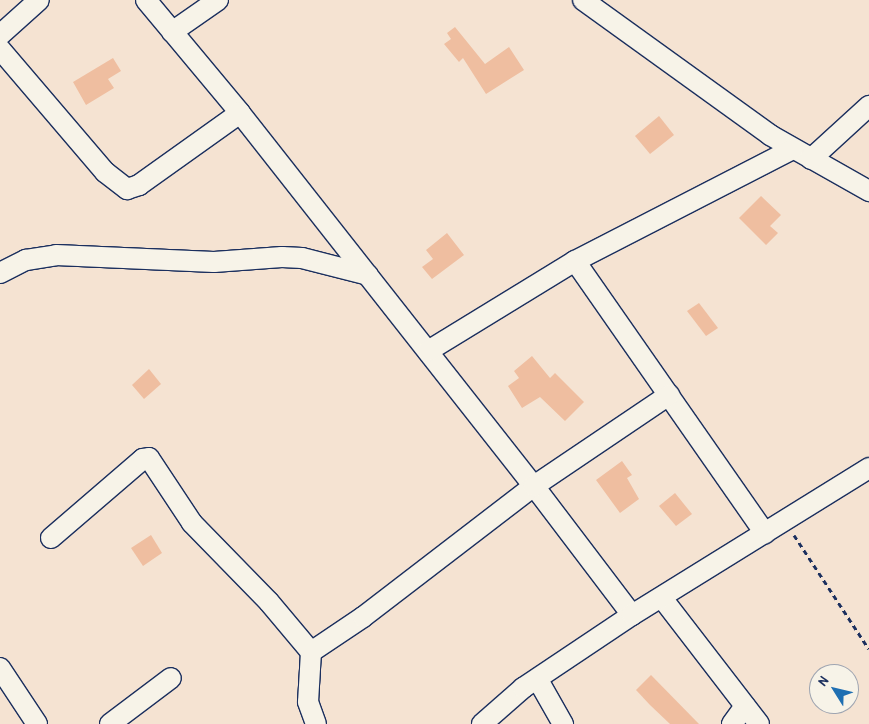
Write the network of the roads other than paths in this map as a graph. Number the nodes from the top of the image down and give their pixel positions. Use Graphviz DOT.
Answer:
graph roads {
  1 [pos="39,0"];
  2 [pos="146,0"];
  3 [pos="218,0"];
  4 [pos="583,0"];
  5 [pos="172,32"];
  6 [pos="0,35"];
  7 [pos="0,49"];
  8 [pos="869,106"];
  9 [pos="240,112"];
  10 [pos="793,149"];
  11 [pos="811,159"];
  12 [pos="869,191"];
  13 [pos="575,261"];
  14 [pos="0,274"];
  15 [pos="368,275"];
  16 [pos="428,351"];
  17 [pos="669,395"];
  18 [pos="869,468"];
  19 [pos="534,486"];
  20 [pos="765,533"];
  21 [pos="51,538"];
  22 [pos="662,598"];
  23 [pos="632,615"];
  24 [pos="310,652"];
  25 [pos="0,668"];
  26 [pos="171,678"];
  27 [pos="538,680"];
  28 [pos="745,706"];
  29 [pos="37,724"];
  30 [pos="110,724"];
  31 [pos="316,724"];
  32 [pos="482,724"];
  33 [pos="563,724"];
  34 [pos="732,724"];
  35 [pos="759,724"];
  1 -- 6 [label="street"];
  2 -- 5 [label="street"];
  3 -- 5 [label="street"];
  4 -- 10 [label="street"];
  5 -- 9 [label="street"];
  7 -- 9 [label="street"];
  8 -- 11 [label="street"];
  9 -- 15 [label="street"];
  10 -- 11 [label="street"];
  10 -- 13 [label="street"];
  11 -- 12 [label="street"];
  13 -- 16 [label="street"];
  13 -- 17 [label="street"];
  14 -- 15 [label="street"];
  15 -- 16 [label="street"];
  16 -- 19 [label="street"];
  17 -- 19 [label="street"];
  17 -- 20 [label="street"];
  18 -- 20 [label="street"];
  19 -- 23 [label="street"];
  19 -- 24 [label="street"];
  20 -- 22 [label="street"];
  21 -- 24 [label="street"];
  22 -- 23 [label="street"];
  22 -- 28 [label="street"];
  23 -- 27 [label="street"];
  24 -- 31 [label="street"];
  25 -- 29 [label="street"];
  26 -- 30 [label="street"];
  27 -- 32 [label="street"];
  27 -- 33 [label="street"];
  28 -- 34 [label="street"];
  28 -- 35 [label="street"];
}
